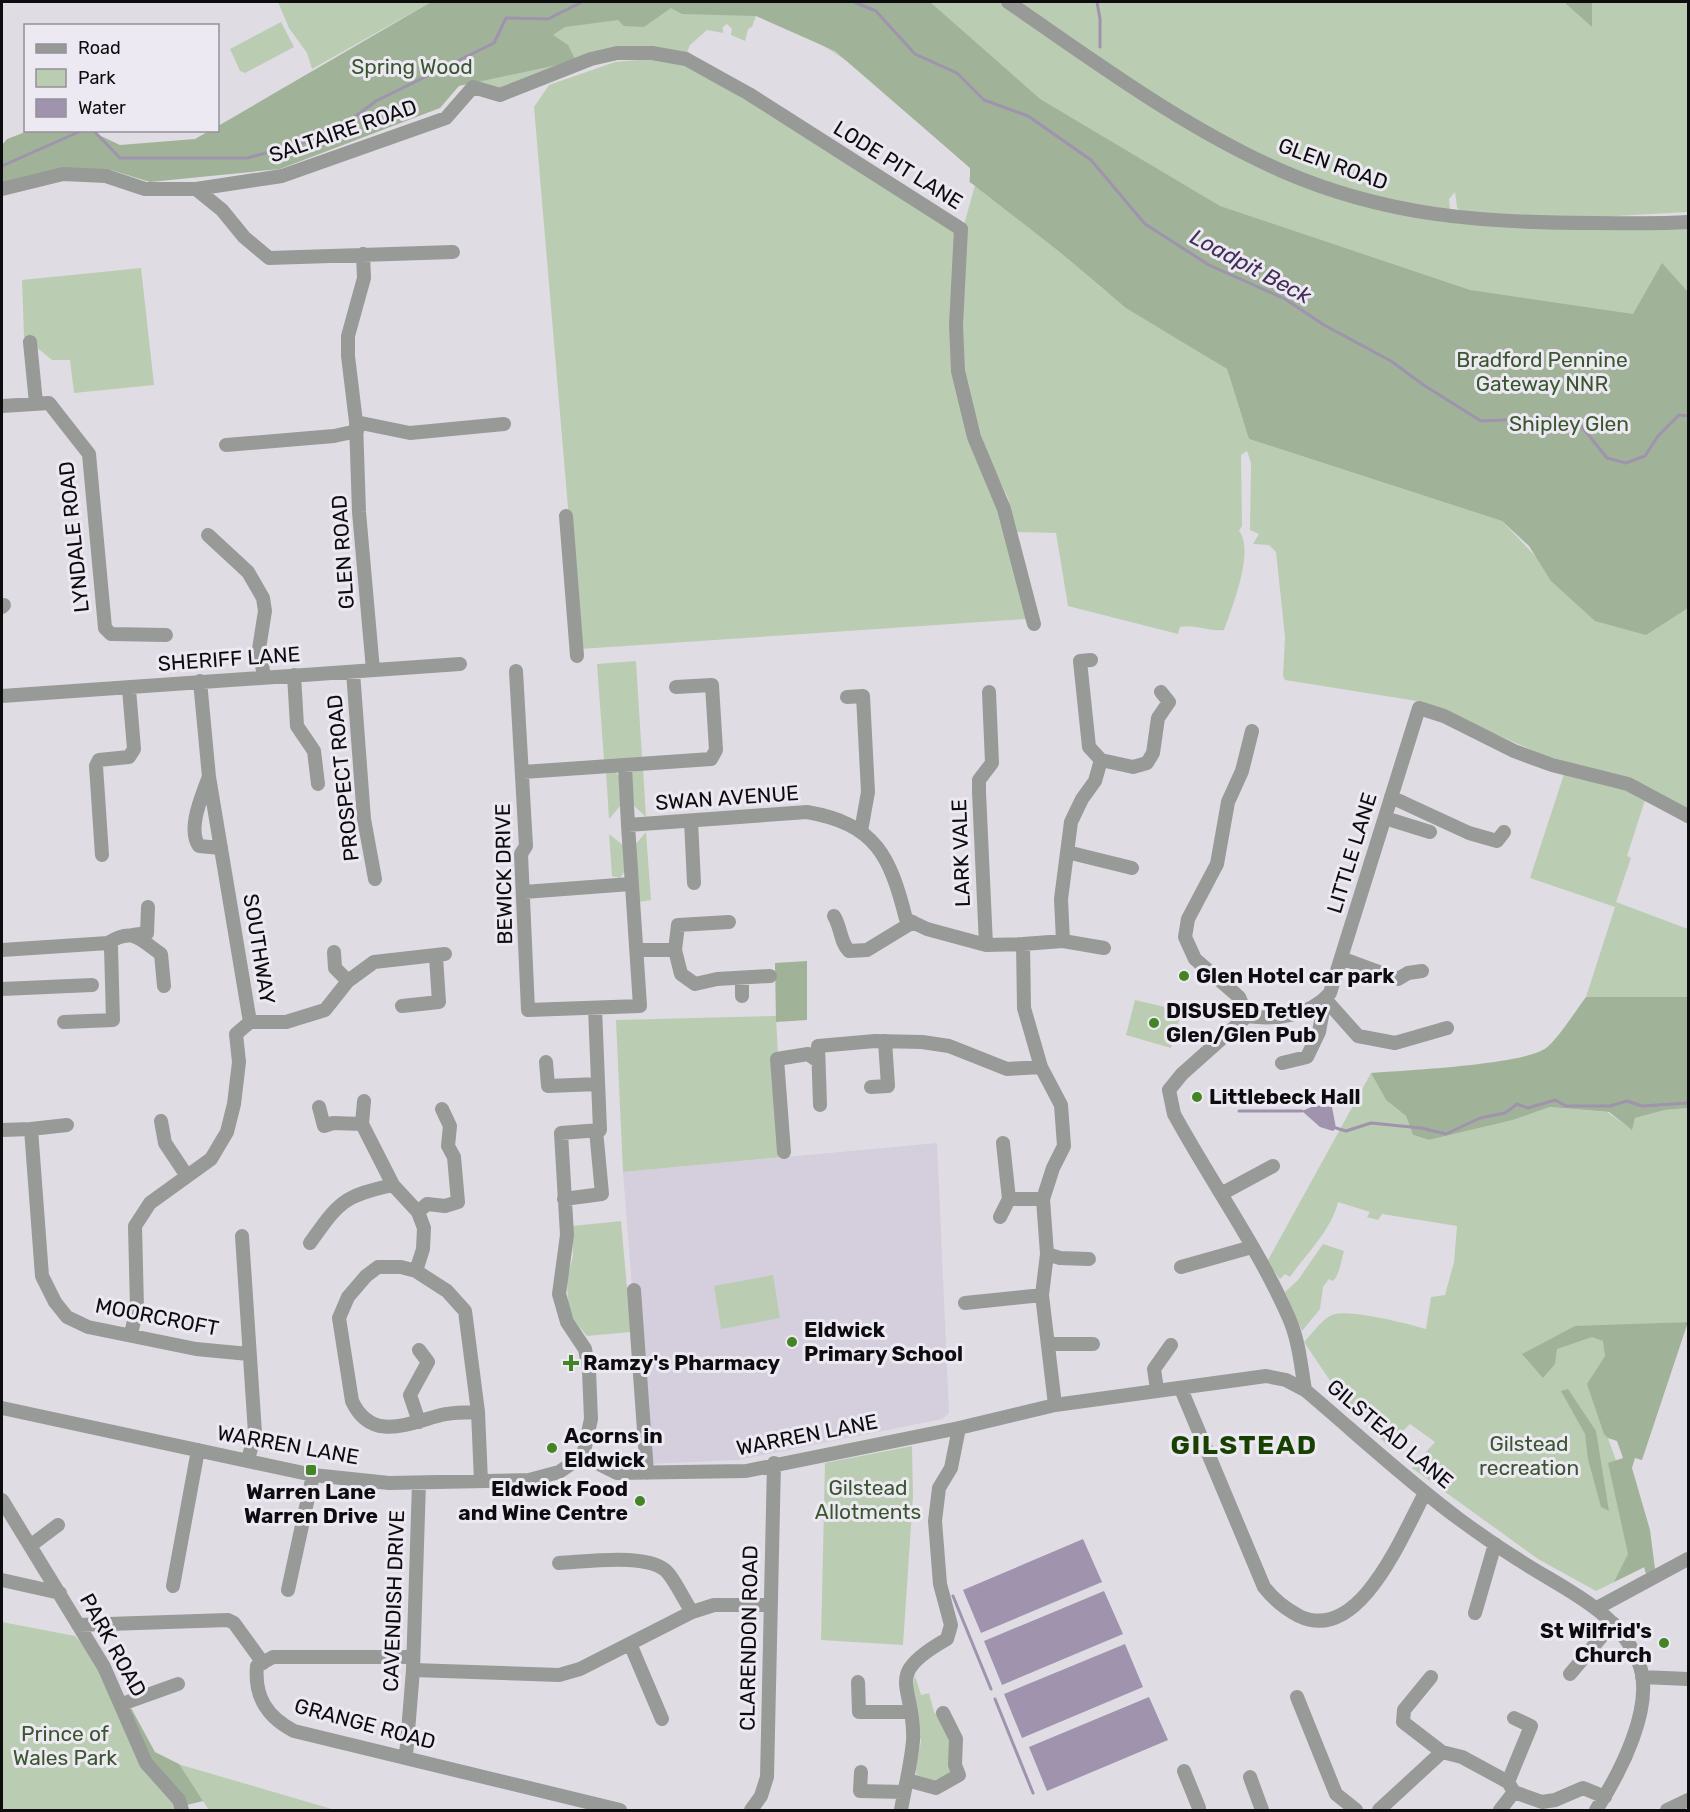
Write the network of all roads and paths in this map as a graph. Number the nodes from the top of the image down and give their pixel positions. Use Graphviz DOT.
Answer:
graph roads {
  1 [pos="1008,2"];
  2 [pos="472,87"];
  3 [pos="2,189"];
  4 [pos="196,189"];
  5 [pos="1689,222"];
  6 [pos="453,252"];
  7 [pos="363,254"];
  8 [pos="30,342"];
  9 [pos="36,403"];
  10 [pos="2,406"];
  11 [pos="504,424"];
  12 [pos="357,426"];
  13 [pos="226,445"];
  14 [pos="566,516"];
  15 [pos="208,535"];
  16 [pos="1034,624"];
  17 [pos="166,635"];
  18 [pos="577,656"];
  19 [pos="1090,660"];
  20 [pos="460,664"];
  21 [pos="373,670"];
  22 [pos="516,671"];
  23 [pos="353,672"];
  24 [pos="294,675"];
  25 [pos="264,676"];
  26 [pos="200,681"];
  27 [pos="676,687"];
  28 [pos="129,689"];
  29 [pos="989,692"];
  30 [pos="878,695"];
  31 [pos="2,696"];
  32 [pos="863,696"];
  33 [pos="847,697"];
  34 [pos="1169,697"];
  35 [pos="1252,731"];
  36 [pos="1101,760"];
  37 [pos="625,766"];
  38 [pos="522,772"];
  39 [pos="209,777"];
  40 [pos="318,783"];
  41 [pos="1391,797"];
  42 [pos="1689,816"];
  43 [pos="1385,818"];
  44 [pos="691,821"];
  45 [pos="628,825"];
  46 [pos="861,831"];
  47 [pos="1430,832"];
  48 [pos="1504,832"];
  49 [pos="221,848"];
  50 [pos="1067,852"];
  51 [pos="102,855"];
  52 [pos="1132,868"];
  53 [pos="375,879"];
  54 [pos="694,883"];
  55 [pos="631,884"];
  56 [pos="524,892"];
  57 [pos="148,907"];
  58 [pos="834,916"];
  59 [pos="729,922"];
  60 [pos="913,922"];
  61 [pos="133,934"];
  62 [pos="1063,941"];
  63 [pos="108,943"];
  64 [pos="1023,944"];
  65 [pos="986,945"];
  66 [pos="1104,948"];
  67 [pos="2,950"];
  68 [pos="637,950"];
  69 [pos="675,950"];
  70 [pos="334,952"];
  71 [pos="1341,958"];
  72 [pos="1422,971"];
  73 [pos="770,976"];
  74 [pos="741,978"];
  75 [pos="348,981"];
  76 [pos="92,985"];
  77 [pos="164,986"];
  78 [pos="2,989"];
  79 [pos="742,996"];
  80 [pos="1322,1002"];
  81 [pos="402,1006"];
  82 [pos="595,1008"];
  83 [pos="1247,1016"];
  84 [pos="64,1022"];
  85 [pos="250,1022"];
  86 [pos="1447,1028"];
  87 [pos="885,1041"];
  88 [pos="818,1061"];
  89 [pos="546,1062"];
  90 [pos="1282,1063"];
  91 [pos="1041,1067"];
  92 [pos="598,1084"];
  93 [pos="871,1087"];
  94 [pos="364,1101"];
  95 [pos="820,1105"];
  96 [pos="319,1107"];
  97 [pos="442,1109"];
  98 [pos="161,1121"];
  99 [pos="362,1124"];
  100 [pos="67,1125"];
  101 [pos="2,1130"];
  102 [pos="31,1130"];
  103 [pos="596,1130"];
  104 [pos="1003,1143"];
  105 [pos="784,1152"];
  106 [pos="1273,1166"];
  107 [pos="187,1176"];
  108 [pos="393,1185"];
  109 [pos="1221,1194"];
  110 [pos="564,1199"];
  111 [pos="1010,1199"];
  112 [pos="1043,1199"];
  113 [pos="418,1212"];
  114 [pos="1000,1217"];
  115 [pos="242,1236"];
  116 [pos="310,1243"];
  117 [pos="1252,1247"];
  118 [pos="1047,1254"];
  119 [pos="1089,1259"];
  120 [pos="1181,1267"];
  121 [pos="416,1271"];
  122 [pos="634,1290"];
  123 [pos="1042,1295"];
  124 [pos="965,1303"];
  125 [pos="131,1334"];
  126 [pos="1048,1344"];
  127 [pos="1093,1344"];
  128 [pos="1172,1345"];
  129 [pos="419,1350"];
  130 [pos="249,1354"];
  131 [pos="1157,1389"];
  132 [pos="1181,1389"];
  133 [pos="1305,1390"];
  134 [pos="1055,1405"];
  135 [pos="2,1408"];
  136 [pos="478,1412"];
  137 [pos="419,1422"];
  138 [pos="959,1428"];
  139 [pos="198,1450"];
  140 [pos="583,1456"];
  141 [pos="248,1460"];
  142 [pos="774,1463"];
  143 [pos="647,1473"];
  144 [pos="313,1475"];
  145 [pos="481,1481"];
  146 [pos="419,1483"];
  147 [pos="1425,1493"];
  148 [pos="2,1500"];
  149 [pos="58,1525"];
  150 [pos="1495,1544"];
  151 [pos="30,1546"];
  152 [pos="1689,1559"];
  153 [pos="559,1563"];
  154 [pos="2,1580"];
  155 [pos="173,1586"];
  156 [pos="288,1590"];
  157 [pos="60,1593"];
  158 [pos="771,1605"];
  159 [pos="1597,1608"];
  160 [pos="692,1612"];
  161 [pos="1475,1613"];
  162 [pos="1612,1623"];
  163 [pos="78,1625"];
  164 [pos="631,1646"];
  165 [pos="262,1663"];
  166 [pos="413,1664"];
  167 [pos="1570,1674"];
  168 [pos="1431,1677"];
  169 [pos="1642,1677"];
  170 [pos="1689,1679"];
  171 [pos="858,1682"];
  172 [pos="178,1684"];
  173 [pos="1297,1697"];
  174 [pos="122,1704"];
  175 [pos="909,1712"];
  176 [pos="943,1713"];
  177 [pos="1514,1718"];
  178 [pos="662,1719"];
  179 [pos="1442,1752"];
  180 [pos="406,1756"];
  181 [pos="1184,1771"];
  182 [pos="861,1772"];
  183 [pos="1250,1777"];
  184 [pos="905,1786"];
  185 [pos="1511,1787"];
  186 [pos="1605,1797"];
  187 [pos="1689,1800"];
  188 [pos="182,1810"];
  189 [pos="620,1810"];
  190 [pos="751,1810"];
  191 [pos="901,1810"];
  192 [pos="1198,1810"];
  193 [pos="1262,1810"];
  194 [pos="1356,1810"];
  195 [pos="1380,1810"];
  196 [pos="1500,1810"];
  197 [pos="1596,1810"];
  198 [pos="1667,1810"];
  1 -- 5 [label="street, GLEN ROAD"];
  2 -- 4 [label="street, SALTAIRE ROAD"];
  2 -- 16 [label="street, LODE PIT LANE"];
  3 -- 4 [label="street, SALTAIRE ROAD"];
  4 -- 7 [label="street"];
  6 -- 7 [label="street"];
  7 -- 12 [label="street, GLEN ROAD"];
  8 -- 9 [label="street"];
  9 -- 10 [label="street"];
  9 -- 17 [label="street, LYNDALE ROAD"];
  11 -- 12 [label="street"];
  12 -- 13 [label="street"];
  12 -- 21 [label="street, GLEN ROAD"];
  14 -- 18 [label="street"];
  15 -- 25 [label="street"];
  19 -- 36 [label="street"];
  20 -- 21 [label="street, SHERIFF LANE"];
  21 -- 23 [label="street, SHERIFF LANE"];
  22 -- 38 [label="street, BEWICK DRIVE"];
  23 -- 24 [label="street, SHERIFF LANE"];
  23 -- 53 [label="street, PROSPECT ROAD"];
  24 -- 25 [label="street, SHERIFF LANE"];
  24 -- 40 [label="street"];
  25 -- 26 [label="street, SHERIFF LANE"];
  26 -- 28 [label="street, SHERIFF LANE"];
  26 -- 39 [label="street, SOUTHWAY"];
  27 -- 37 [label="street"];
  28 -- 31 [label="street, SHERIFF LANE"];
  28 -- 51 [label="street"];
  29 -- 65 [label="street, LARK VALE"];
  30 -- 32 [label="street"];
  32 -- 33 [label="street"];
  32 -- 46 [label="street"];
  34 -- 36 [label="street"];
  35 -- 83 [label="street"];
  36 -- 50 [label="street"];
  37 -- 38 [label="street"];
  37 -- 45 [label="street"];
  38 -- 56 [label="street, BEWICK DRIVE"];
  39 -- 49 [label="street, SOUTHWAY"];
  39 -- 49 [label="street, SOUTHWAY"];
  41 -- 42 [label="street, LITTLE LANE"];
  41 -- 43 [label="street, LITTLE LANE"];
  41 -- 48 [label="street"];
  43 -- 47 [label="street"];
  43 -- 71 [label="street, LITTLE LANE"];
  44 -- 45 [label="street, SWAN AVENUE"];
  44 -- 46 [label="street, SWAN AVENUE"];
  44 -- 54 [label="street"];
  45 -- 55 [label="street, SWAN AVENUE"];
  46 -- 60 [label="street, SWAN AVENUE"];
  49 -- 85 [label="street, SOUTHWAY"];
  50 -- 52 [label="street"];
  50 -- 62 [label="street"];
  55 -- 56 [label="street"];
  55 -- 68 [label="street, SWAN AVENUE"];
  56 -- 82 [label="street, BEWICK DRIVE"];
  57 -- 61 [label="street"];
  58 -- 60 [label="street"];
  59 -- 69 [label="street"];
  60 -- 65 [label="street"];
  61 -- 63 [label="street"];
  61 -- 77 [label="street"];
  62 -- 64 [label="street"];
  62 -- 66 [label="street"];
  63 -- 67 [label="street"];
  63 -- 84 [label="street"];
  64 -- 65 [label="street"];
  64 -- 91 [label="street"];
  68 -- 69 [label="street"];
  68 -- 82 [label="street, SWAN AVENUE"];
  69 -- 74 [label="street"];
  70 -- 75 [label="street"];
  71 -- 72 [label="street"];
  71 -- 80 [label="street, LITTLE LANE"];
  73 -- 74 [label="street"];
  74 -- 79 [label="street"];
  75 -- 81 [label="street"];
  75 -- 85 [label="street"];
  76 -- 78 [label="street"];
  80 -- 83 [label="street"];
  80 -- 86 [label="street"];
  80 -- 90 [label="street, LITTLE LANE"];
  82 -- 92 [label="street"];
  83 -- 109 [label="street, GILSTEAD LANE"];
  85 -- 107 [label="street, SOUTHWAY"];
  87 -- 88 [label="street"];
  87 -- 91 [label="street"];
  87 -- 93 [label="street"];
  88 -- 95 [label="street"];
  88 -- 105 [label="street"];
  89 -- 92 [label="street"];
  91 -- 112 [label="street"];
  92 -- 103 [label="street"];
  94 -- 99 [label="street"];
  96 -- 99 [label="street"];
  97 -- 113 [label="street"];
  98 -- 107 [label="street"];
  99 -- 108 [label="street"];
  100 -- 102 [label="street"];
  101 -- 102 [label="street"];
  102 -- 125 [label="street, MOORCROFT"];
  103 -- 110 [label="street"];
  103 -- 110 [label="street"];
  104 -- 111 [label="street"];
  106 -- 109 [label="street"];
  107 -- 125 [label="street, SOUTHWAY"];
  108 -- 113 [label="street"];
  108 -- 116 [label="street"];
  109 -- 117 [label="street, GILSTEAD LANE"];
  110 -- 140 [label="street"];
  111 -- 112 [label="street"];
  111 -- 114 [label="street"];
  112 -- 118 [label="street"];
  113 -- 121 [label="street"];
  115 -- 130 [label="street"];
  117 -- 120 [label="street"];
  117 -- 133 [label="street, GILSTEAD LANE"];
  118 -- 119 [label="street"];
  118 -- 123 [label="street"];
  121 -- 136 [label="street"];
  121 -- 137 [label="street"];
  122 -- 143 [label="street"];
  123 -- 124 [label="street"];
  123 -- 126 [label="street"];
  125 -- 130 [label="street, MOORCROFT"];
  126 -- 127 [label="street"];
  126 -- 134 [label="street"];
  128 -- 131 [label="street"];
  129 -- 137 [label="street"];
  130 -- 141 [label="street"];
  131 -- 132 [label="street, WARREN LANE"];
  131 -- 134 [label="street, WARREN LANE"];
  132 -- 133 [label="street, WARREN LANE"];
  132 -- 147 [label="street"];
  133 -- 147 [label="street, GILSTEAD LANE"];
  134 -- 138 [label="street, WARREN LANE"];
  135 -- 139 [label="street, WARREN LANE"];
  136 -- 137 [label="street"];
  136 -- 145 [label="street"];
  138 -- 142 [label="street, WARREN LANE"];
  138 -- 175 [label="street"];
  139 -- 141 [label="street, WARREN LANE"];
  139 -- 155 [label="street"];
  140 -- 143 [label="street, WARREN LANE"];
  140 -- 145 [label="street, WARREN LANE"];
  141 -- 144 [label="street, WARREN LANE"];
  142 -- 143 [label="street, WARREN LANE"];
  142 -- 158 [label="street, CLARENDON ROAD"];
  144 -- 146 [label="street, WARREN LANE"];
  144 -- 156 [label="street"];
  145 -- 146 [label="street, WARREN LANE"];
  146 -- 166 [label="street, CAVENDISH DRIVE"];
  147 -- 150 [label="street, GILSTEAD LANE"];
  148 -- 151 [label="street, PARK ROAD"];
  149 -- 151 [label="street"];
  150 -- 159 [label="street, GILSTEAD LANE"];
  150 -- 161 [label="street"];
  151 -- 157 [label="street, PARK ROAD"];
  152 -- 159 [label="street"];
  153 -- 160 [label="street"];
  154 -- 157 [label="street"];
  157 -- 163 [label="street, PARK ROAD"];
  158 -- 160 [label="street"];
  158 -- 190 [label="street, CLARENDON ROAD"];
  159 -- 162 [label="street, GILSTEAD LANE"];
  160 -- 164 [label="street"];
  162 -- 167 [label="street"];
  162 -- 169 [label="street, GILSTEAD LANE"];
  163 -- 165 [label="street"];
  163 -- 174 [label="street, PARK ROAD"];
  164 -- 166 [label="street"];
  164 -- 178 [label="street"];
  165 -- 166 [label="street"];
  165 -- 180 [label="street, GRANGE ROAD"];
  166 -- 180 [label="street, CAVENDISH DRIVE"];
  168 -- 179 [label="street"];
  169 -- 170 [label="street"];
  169 -- 186 [label="street, GILSTEAD LANE"];
  171 -- 175 [label="street"];
  172 -- 174 [label="street"];
  173 -- 194 [label="street"];
  174 -- 188 [label="street, PARK ROAD"];
  175 -- 184 [label="street"];
  176 -- 184 [label="street"];
  177 -- 185 [label="street"];
  179 -- 185 [label="street"];
  179 -- 195 [label="street"];
  180 -- 189 [label="street, GRANGE ROAD"];
  181 -- 192 [label="street"];
  182 -- 184 [label="street"];
  183 -- 193 [label="street"];
  184 -- 191 [label="street"];
  185 -- 186 [label="street"];
  185 -- 196 [label="street"];
  186 -- 197 [label="street, GILSTEAD LANE"];
  187 -- 198 [label="street"];
}
